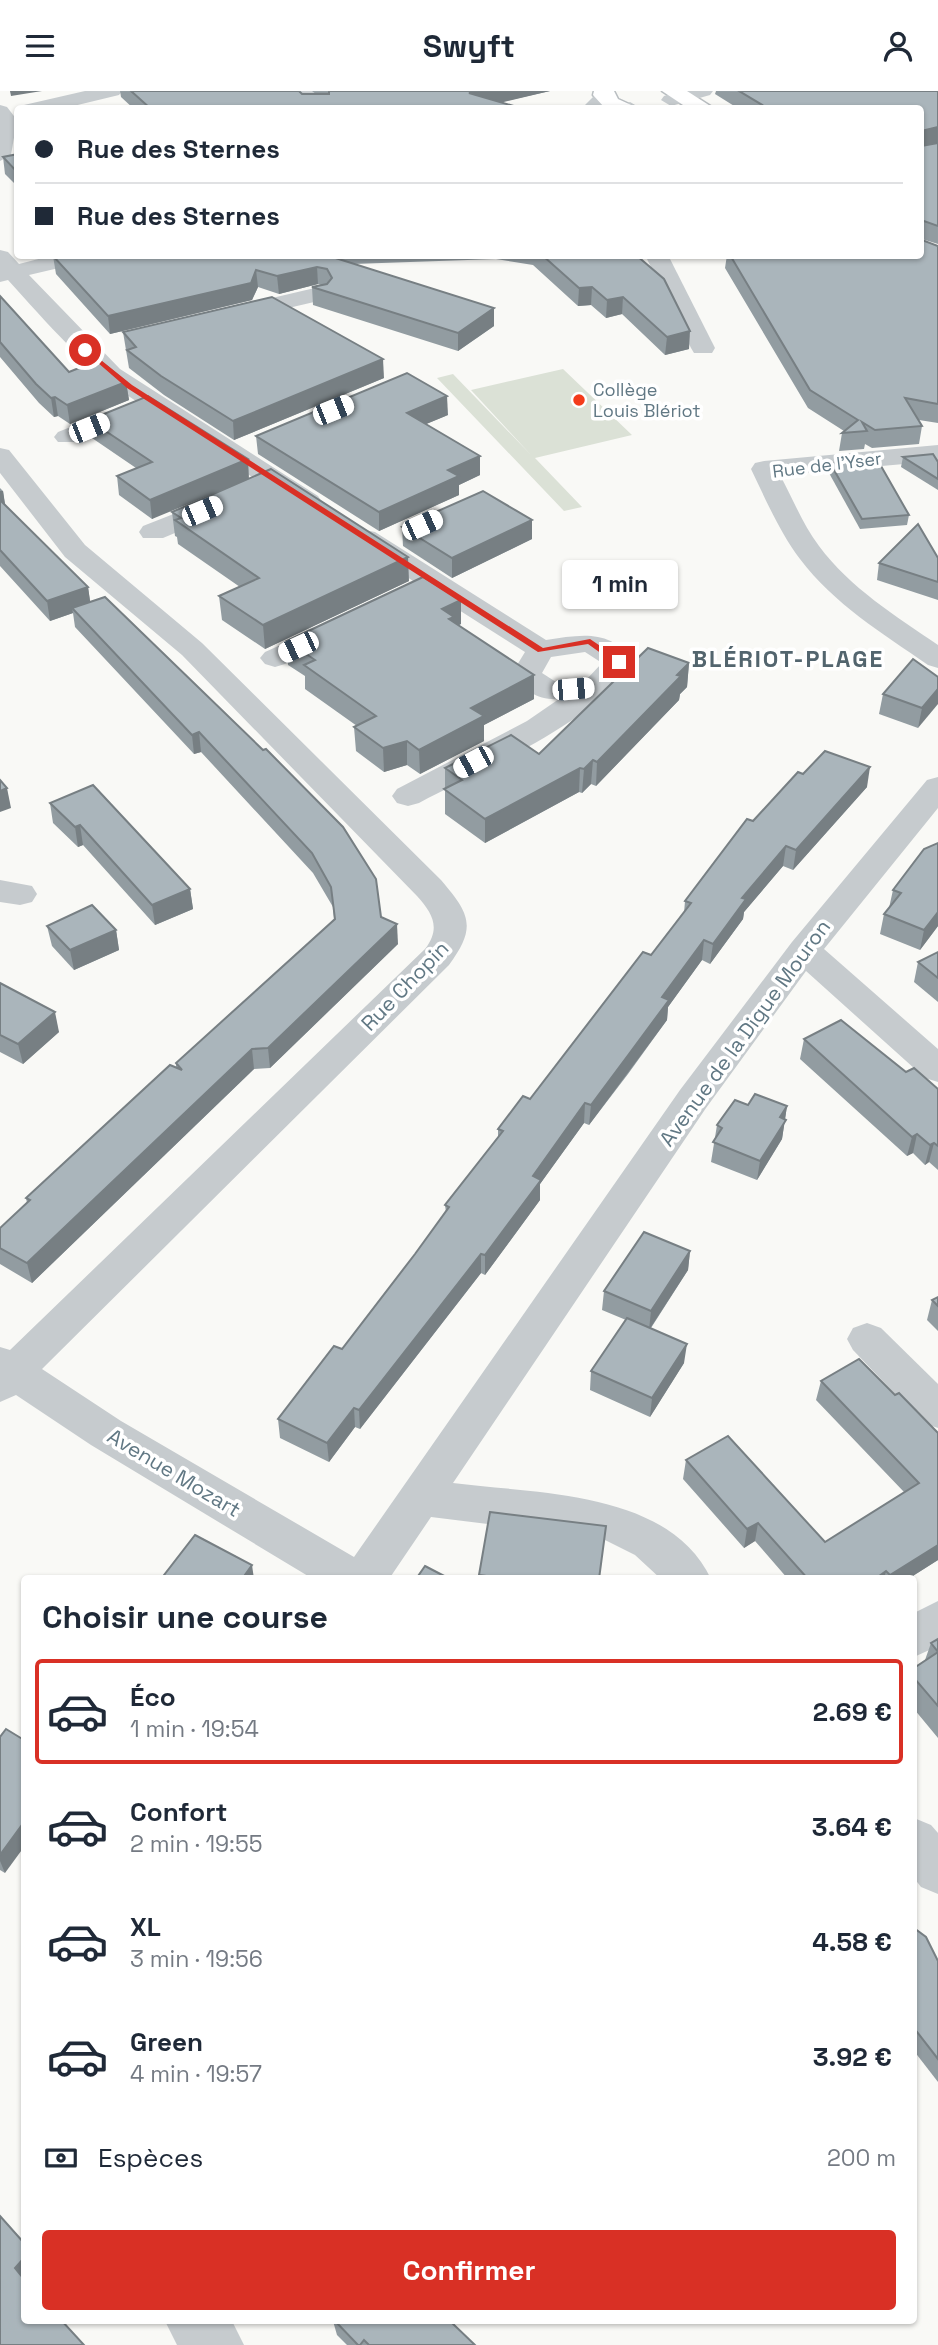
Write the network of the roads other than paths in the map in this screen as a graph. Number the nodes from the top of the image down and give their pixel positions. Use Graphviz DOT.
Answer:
graph roads {
  1 [pos="112,91"];
  2 [pos="321,91"];
  3 [pos="703,91"];
  4 [pos="297,92"];
  5 [pos="667,99"];
  6 [pos="92,103"];
  7 [pos="72,105"];
  8 [pos="313,105"];
  9 [pos="690,105"];
  10 [pos="7,112"];
  11 [pos="0,155"];
  12 [pos="60,259"];
  13 [pos="658,259"];
  14 [pos="4,268"];
  15 [pos="319,293"];
  16 [pos="215,319"];
  17 [pos="111,344"];
  18 [pos="703,348"];
  19 [pos="85,350"];
  20 [pos="153,402"];
  21 [pos="67,437"];
  22 [pos="257,442"];
  23 [pos="232,453"];
  24 [pos="938,453"];
  25 [pos="0,456"];
  26 [pos="275,480"];
  27 [pos="153,532"];
  28 [pos="402,534"];
  29 [pos="377,545"];
  30 [pos="360,617"];
  31 [pos="541,650"];
  32 [pos="275,658"];
  33 [pos="938,659"];
  34 [pos="595,688"];
  35 [pos="938,787"];
  36 [pos="408,796"];
  37 [pos="804,950"];
  38 [pos="935,1063"];
  39 [pos="867,1339"];
  40 [pos="4,1373"];
  41 [pos="938,1411"];
  42 [pos="418,1497"];
  43 [pos="345,1575"];
  44 [pos="367,1575"];
  45 [pos="686,1575"];
  46 [pos="938,1621"];
  47 [pos="917,1635"];
  48 [pos="917,1845"];
  49 [pos="938,1870"];
  50 [pos="196,2324"];
  51 [pos="216,2345"];
  1 -- 6 [label="street"];
  2 -- 4 [label="street"];
  3 -- 5 [label="street"];
  4 -- 8 [label="street"];
  5 -- 9 [label="main road"];
  6 -- 7 [label="street"];
  10 -- 11 [label="street"];
  12 -- 14 [label="street"];
  13 -- 18 [label="street"];
  14 -- 19 [label="street"];
  15 -- 16 [label="street"];
  17 -- 19 [label="street"];
  19 -- 20 [label="street"];
  20 -- 21 [label="street"];
  20 -- 23 [label="street"];
  22 -- 23 [label="street"];
  23 -- 26 [label="street"];
  24 -- 33 [label="street, Rue de l'Yser"];
  25 -- 40 [label="street, Rue Chopin"];
  26 -- 27 [label="street"];
  26 -- 29 [label="street"];
  28 -- 29 [label="street"];
  29 -- 31 [label="street"];
  30 -- 32 [label="street"];
  31 -- 34 [label="street"];
  31 -- 34 [label="street"];
  34 -- 36 [label="street"];
  35 -- 37 [label="street, Avenue de la Digue Mouron"];
  37 -- 38 [label="street"];
  37 -- 42 [label="street, Avenue de la Digue Mouron"];
  39 -- 41 [label="street"];
  40 -- 43 [label="street, Avenue Mozart"];
  42 -- 44 [label="street, Avenue de la Digue Mouron"];
  42 -- 45 [label="street"];
  46 -- 47 [label="street"];
  48 -- 49 [label="street"];
  50 -- 51 [label="street"];
}
